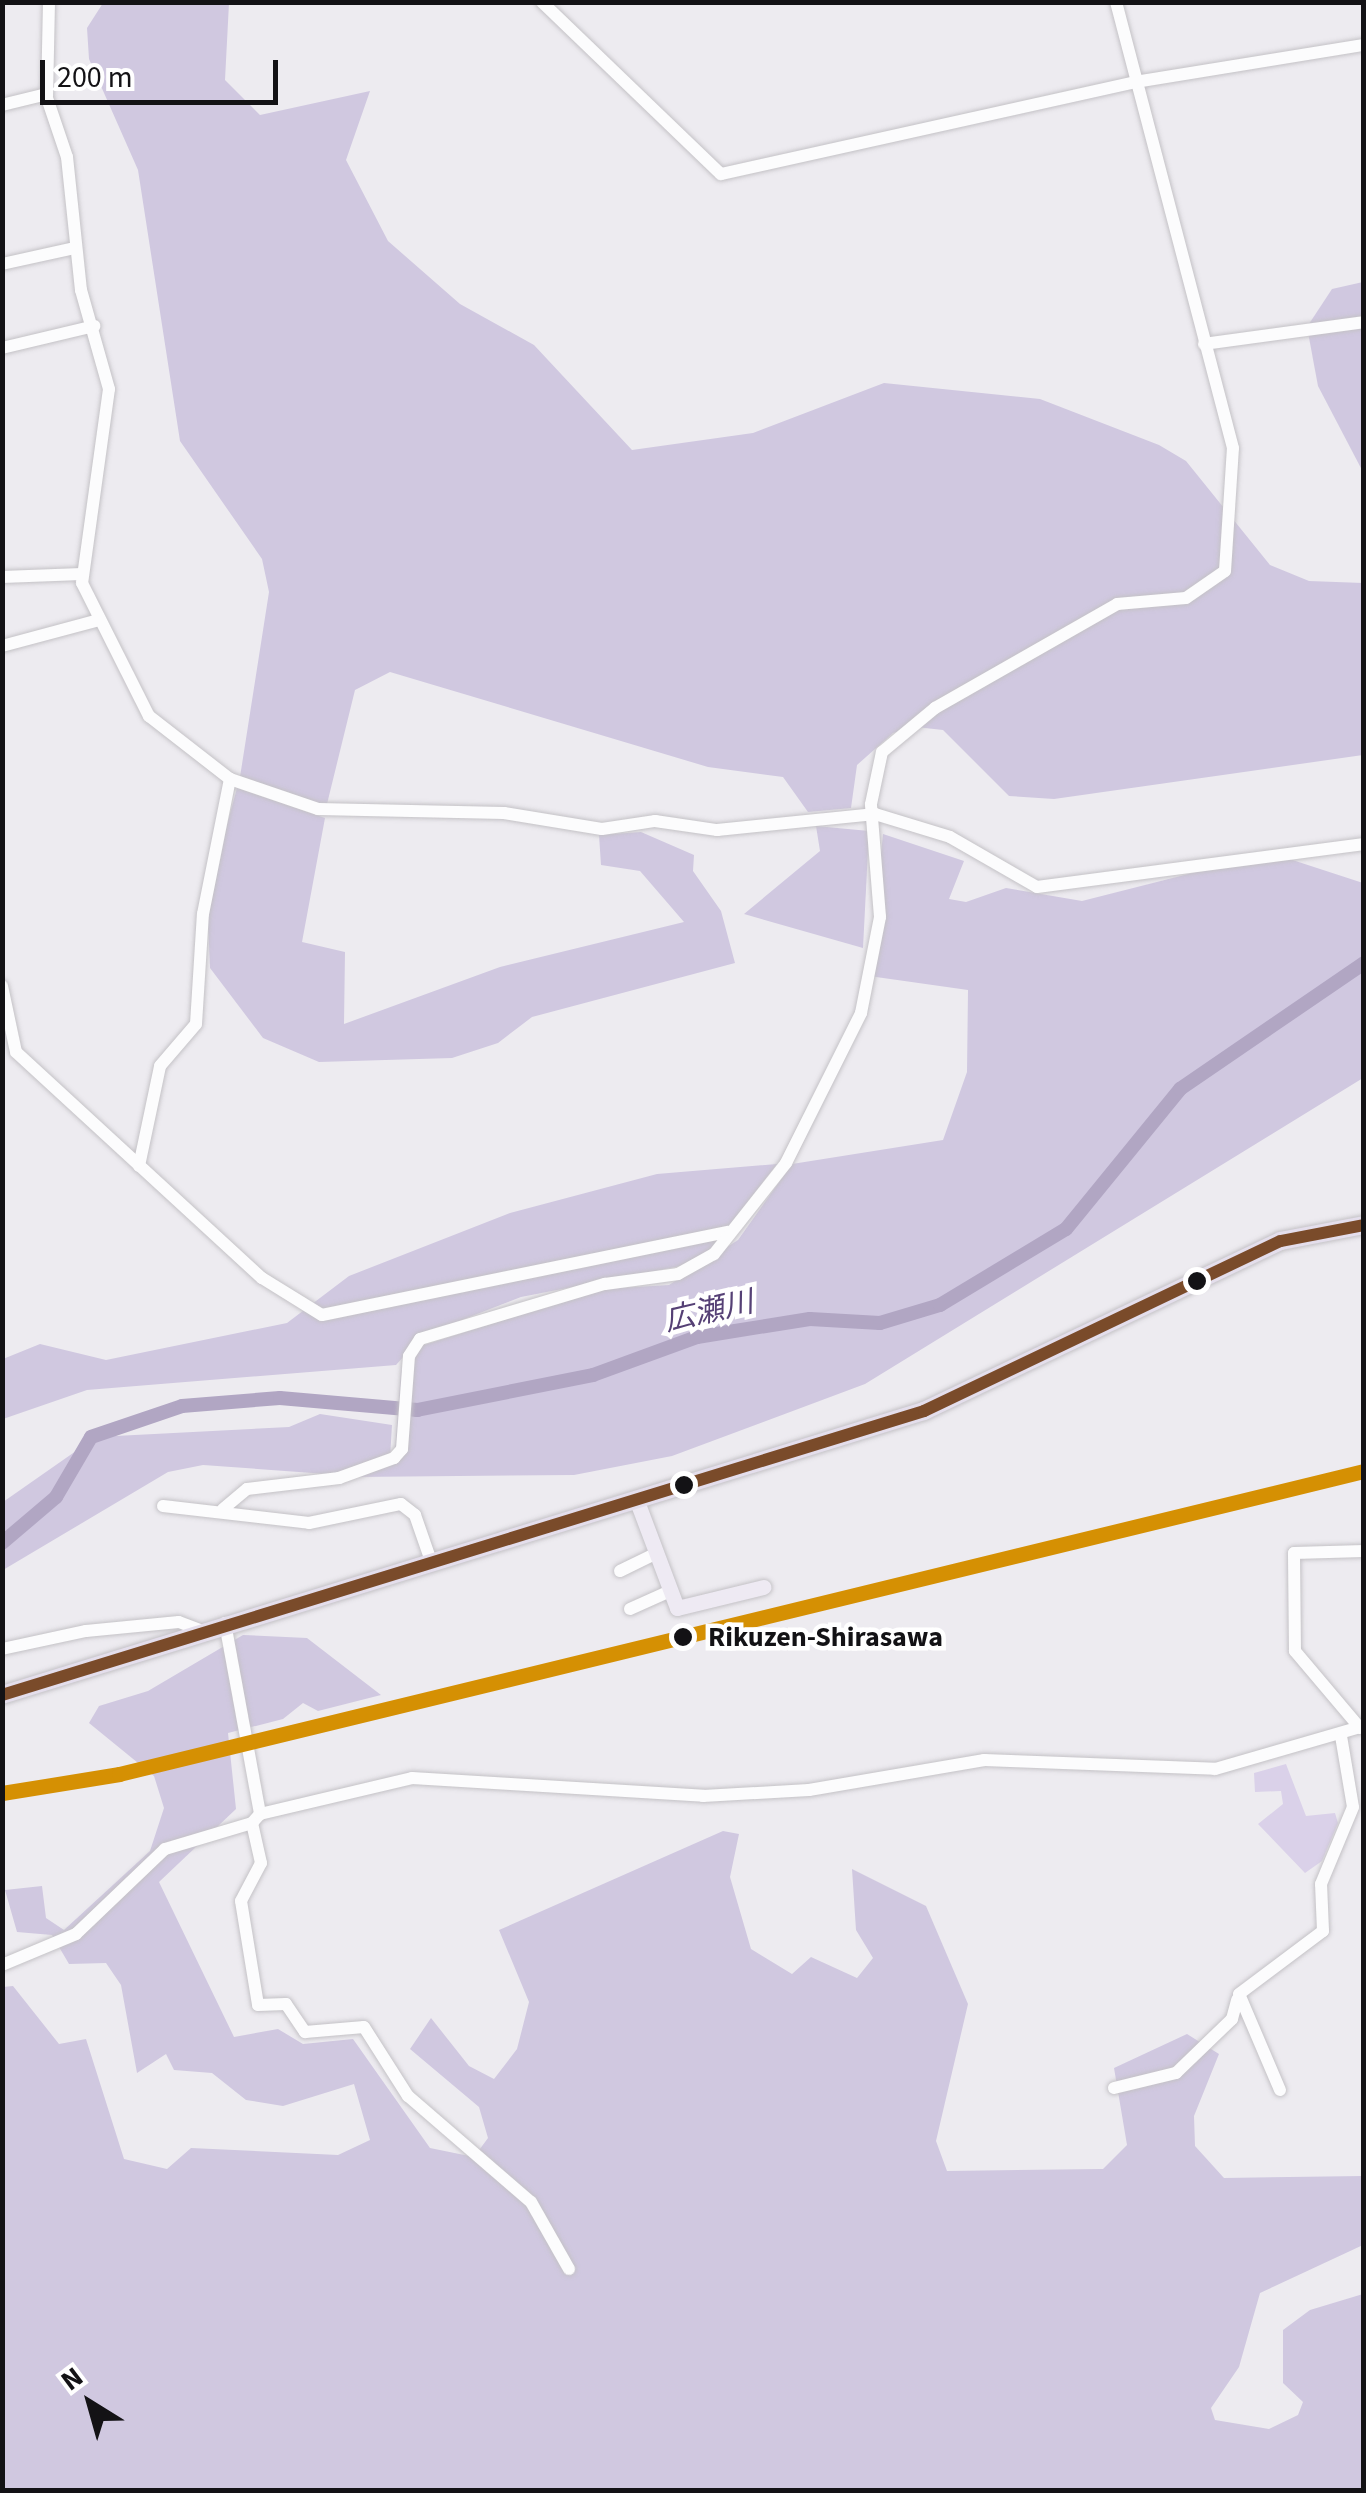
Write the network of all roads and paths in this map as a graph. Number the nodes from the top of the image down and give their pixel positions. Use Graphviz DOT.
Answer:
graph roads {
  1 [pos="50,2"];
  2 [pos="542,2"];
  3 [pos="1116,2"];
  4 [pos="1364,45"];
  5 [pos="1135,82"];
  6 [pos="47,94"];
  7 [pos="2,105"];
  8 [pos="75,248"];
  9 [pos="2,264"];
  10 [pos="1364,322"];
  11 [pos="94,326"];
  12 [pos="1204,344"];
  13 [pos="2,348"];
  14 [pos="82,574"];
  15 [pos="2,577"];
  16 [pos="99,620"];
  17 [pos="2,646"];
  18 [pos="230,779"];
  19 [pos="875,814"];
  20 [pos="1364,844"];
  21 [pos="2,986"];
  22 [pos="139,1166"];
  23 [pos="1364,1225"];
  24 [pos="728,1232"];
  25 [pos="638,1504"];
  26 [pos="163,1506"];
  27 [pos="223,1509"];
  28 [pos="1364,1550"];
  29 [pos="655,1554"];
  30 [pos="430,1558"];
  31 [pos="620,1572"];
  32 [pos="763,1587"];
  33 [pos="670,1591"];
  34 [pos="630,1609"];
  35 [pos="226,1623"];
  36 [pos="200,1630"];
  37 [pos="2,1648"];
  38 [pos="2,1695"];
  39 [pos="1362,1727"];
  40 [pos="1341,1736"];
  41 [pos="256,1818"];
  42 [pos="2,1966"];
  43 [pos="1239,1994"];
  44 [pos="1114,2088"];
  45 [pos="1280,2090"];
  46 [pos="569,2269"];
  1 -- 6 [label="street"];
  2 -- 5 [label="street"];
  3 -- 5 [label="street"];
  4 -- 5 [label="street"];
  5 -- 12 [label="street"];
  6 -- 7 [label="street"];
  6 -- 8 [label="street"];
  8 -- 9 [label="street"];
  8 -- 11 [label="street"];
  10 -- 12 [label="street"];
  11 -- 13 [label="street"];
  11 -- 14 [label="street"];
  12 -- 19 [label="street"];
  14 -- 15 [label="street"];
  14 -- 16 [label="street"];
  16 -- 17 [label="street"];
  16 -- 18 [label="street"];
  18 -- 19 [label="street"];
  18 -- 22 [label="street"];
  19 -- 20 [label="street"];
  19 -- 24 [label="street"];
  21 -- 22 [label="street"];
  22 -- 24 [label="street"];
  23 -- 25 [label="highway"];
  24 -- 27 [label="street"];
  25 -- 29 [label="main road"];
  25 -- 30 [label="highway"];
  26 -- 27 [label="street"];
  27 -- 30 [label="street"];
  28 -- 39 [label="street"];
  29 -- 31 [label="street"];
  29 -- 33 [label="main road"];
  30 -- 35 [label="highway"];
  32 -- 33 [label="main road"];
  33 -- 34 [label="street"];
  35 -- 36 [label="highway"];
  35 -- 41 [label="street"];
  36 -- 37 [label="street"];
  36 -- 38 [label="highway"];
  39 -- 40 [label="street"];
  40 -- 41 [label="street"];
  40 -- 43 [label="street"];
  41 -- 42 [label="street"];
  41 -- 46 [label="street"];
  43 -- 44 [label="street"];
  43 -- 45 [label="street"];
}
